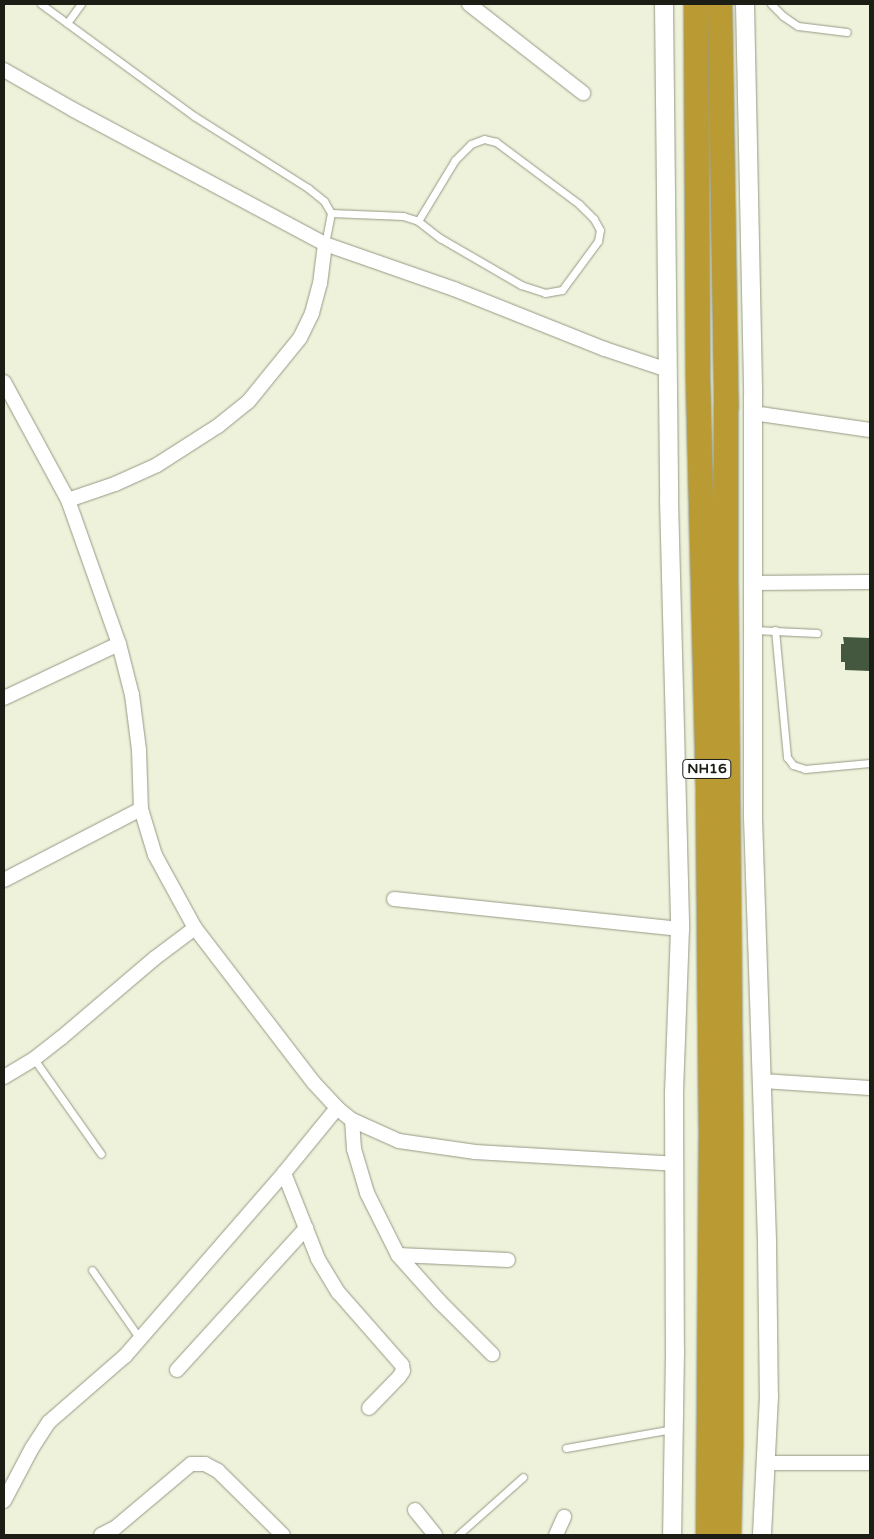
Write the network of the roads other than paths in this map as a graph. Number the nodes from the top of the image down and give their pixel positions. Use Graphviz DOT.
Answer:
graph roads {
  1 [pos="41,4"];
  2 [pos="81,4"];
  3 [pos="469,4"];
  4 [pos="664,4"];
  5 [pos="696,4"];
  6 [pos="720,4"];
  7 [pos="745,4"];
  8 [pos="771,4"];
  9 [pos="66,23"];
  10 [pos="847,32"];
  11 [pos="4,70"];
  12 [pos="583,93"];
  13 [pos="331,213"];
  14 [pos="418,221"];
  15 [pos="325,244"];
  16 [pos="668,370"];
  17 [pos="4,382"];
  18 [pos="753,413"];
  19 [pos="870,430"];
  20 [pos="68,500"];
  21 [pos="870,582"];
  22 [pos="753,583"];
  23 [pos="753,630"];
  24 [pos="775,630"];
  25 [pos="817,634"];
  26 [pos="119,644"];
  27 [pos="4,698"];
  28 [pos="870,763"];
  29 [pos="141,809"];
  30 [pos="4,880"];
  31 [pos="394,899"];
  32 [pos="195,928"];
  33 [pos="680,929"];
  34 [pos="34,1060"];
  35 [pos="4,1076"];
  36 [pos="762,1081"];
  37 [pos="870,1088"];
  38 [pos="337,1108"];
  39 [pos="352,1120"];
  40 [pos="101,1154"];
  41 [pos="675,1164"];
  42 [pos="284,1173"];
  43 [pos="306,1228"];
  44 [pos="398,1255"];
  45 [pos="508,1260"];
  46 [pos="92,1270"];
  47 [pos="140,1339"];
  48 [pos="492,1354"];
  49 [pos="177,1370"];
  50 [pos="369,1408"];
  51 [pos="674,1428"];
  52 [pos="566,1448"];
  53 [pos="766,1463"];
  54 [pos="870,1463"];
  55 [pos="523,1477"];
  56 [pos="4,1500"];
  57 [pos="415,1510"];
  58 [pos="564,1517"];
  59 [pos="275,1533"];
  60 [pos="101,1535"];
  61 [pos="435,1535"];
  62 [pos="458,1535"];
  63 [pos="556,1535"];
  64 [pos="672,1535"];
  65 [pos="708,1535"];
  66 [pos="729,1535"];
  67 [pos="762,1535"];
  1 -- 9 [label="lane"];
  2 -- 9 [label="lane"];
  3 -- 12 [label="street"];
  4 -- 16 [label="street"];
  5 -- 65 [label="highway, NH16"];
  6 -- 66 [label="highway, NH16"];
  7 -- 18 [label="street"];
  8 -- 10 [label="lane"];
  9 -- 13 [label="lane"];
  11 -- 15 [label="street"];
  13 -- 14 [label="lane"];
  13 -- 15 [label="lane"];
  14 -- 14 [label="lane"];
  15 -- 16 [label="street"];
  15 -- 20 [label="street"];
  16 -- 33 [label="street"];
  17 -- 20 [label="street"];
  18 -- 19 [label="street"];
  18 -- 22 [label="street"];
  20 -- 26 [label="street"];
  21 -- 22 [label="street"];
  22 -- 23 [label="street"];
  23 -- 24 [label="lane"];
  23 -- 36 [label="street"];
  24 -- 25 [label="lane"];
  24 -- 28 [label="lane"];
  26 -- 27 [label="street"];
  26 -- 29 [label="street"];
  29 -- 30 [label="street"];
  29 -- 32 [label="street"];
  31 -- 33 [label="street"];
  32 -- 34 [label="street"];
  32 -- 38 [label="street"];
  33 -- 41 [label="street"];
  34 -- 35 [label="street"];
  34 -- 40 [label="lane"];
  36 -- 37 [label="street"];
  36 -- 53 [label="street"];
  38 -- 39 [label="street"];
  38 -- 42 [label="street"];
  39 -- 41 [label="street"];
  39 -- 44 [label="street"];
  41 -- 51 [label="street"];
  42 -- 43 [label="street"];
  42 -- 47 [label="street"];
  43 -- 49 [label="street"];
  43 -- 50 [label="street"];
  44 -- 45 [label="street"];
  44 -- 48 [label="street"];
  46 -- 47 [label="lane"];
  47 -- 56 [label="street"];
  51 -- 52 [label="lane"];
  51 -- 64 [label="street"];
  53 -- 54 [label="street"];
  53 -- 67 [label="street"];
  55 -- 62 [label="lane"];
  57 -- 61 [label="street"];
  58 -- 63 [label="street"];
  59 -- 60 [label="street"];
}
